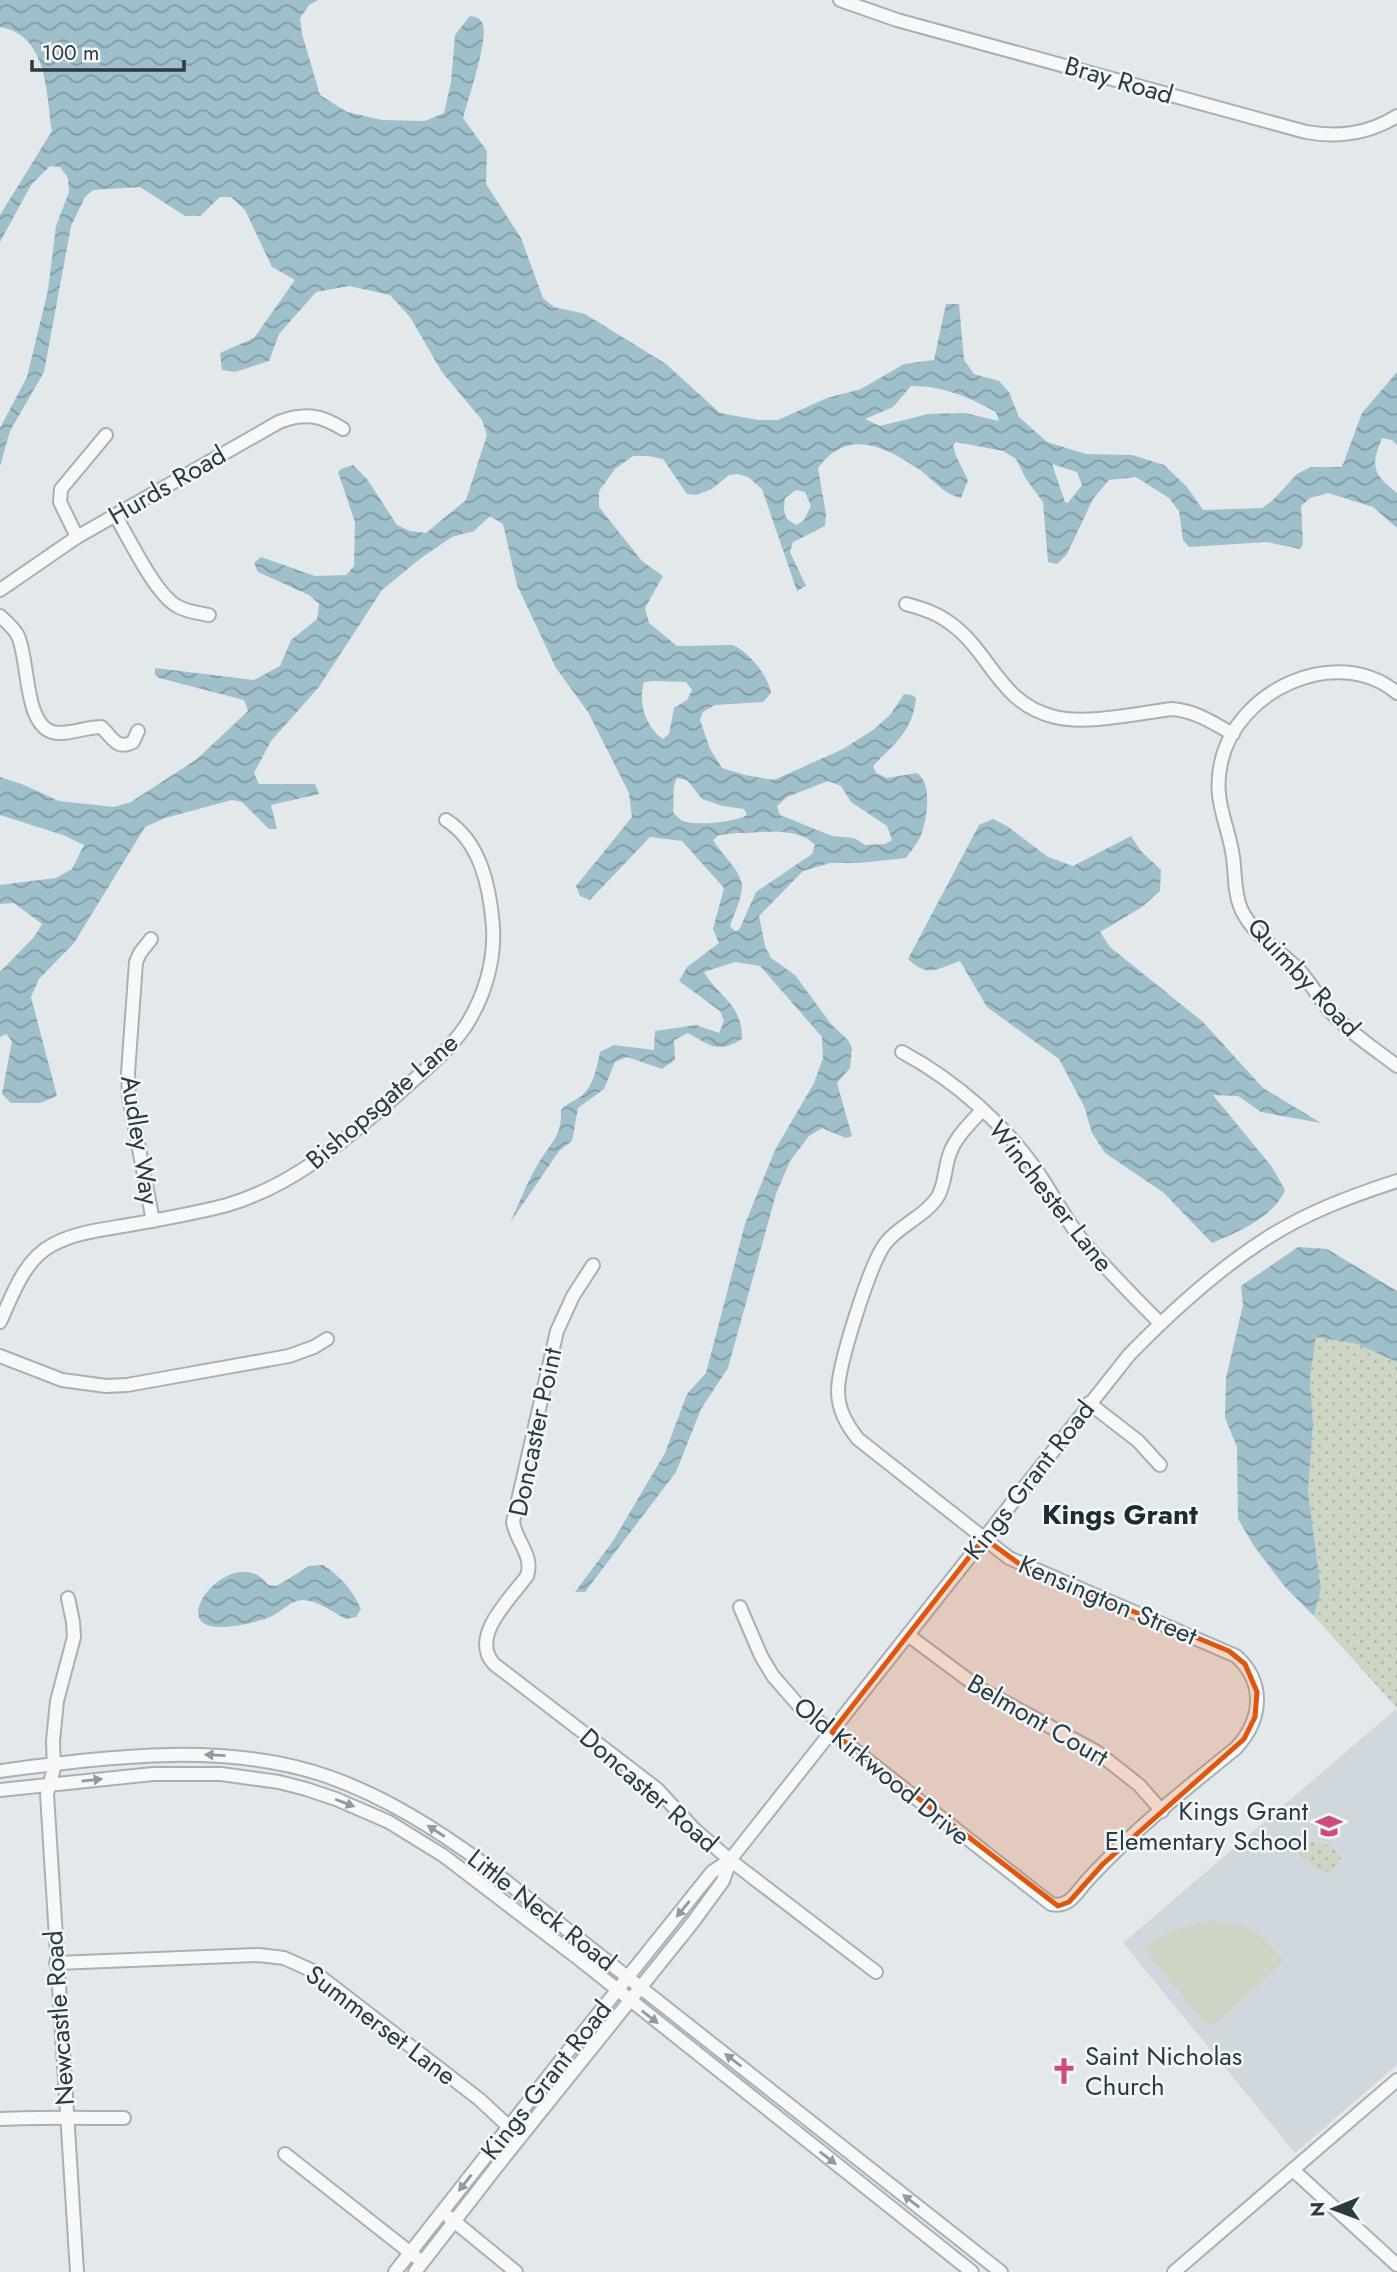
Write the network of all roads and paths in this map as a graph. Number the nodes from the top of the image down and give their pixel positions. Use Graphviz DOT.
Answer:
graph roads {
  1 [pos="840,0"];
  2 [pos="1397,116"];
  3 [pos="343,429"];
  4 [pos="106,435"];
  5 [pos="115,515"];
  6 [pos="77,537"];
  7 [pos="0,590"];
  8 [pos="906,604"];
  9 [pos="209,615"];
  10 [pos="0,616"];
  11 [pos="1397,692"];
  12 [pos="138,731"];
  13 [pos="1233,734"];
  14 [pos="446,820"];
  15 [pos="152,939"];
  16 [pos="902,1052"];
  17 [pos="1397,1066"];
  18 [pos="982,1110"];
  19 [pos="1397,1181"];
  20 [pos="153,1221"];
  21 [pos="593,1265"];
  22 [pos="0,1322"];
  23 [pos="1160,1323"];
  24 [pos="327,1339"];
  25 [pos="0,1356"];
  26 [pos="1089,1403"];
  27 [pos="1160,1465"];
  28 [pos="984,1538"];
  29 [pos="68,1598"];
  30 [pos="740,1607"];
  31 [pos="908,1635"];
  32 [pos="534,1694"];
  33 [pos="832,1732"];
  34 [pos="55,1765"];
  35 [pos="0,1772"];
  36 [pos="48,1785"];
  37 [pos="0,1790"];
  38 [pos="1162,1811"];
  39 [pos="730,1860"];
  40 [pos="56,1963"];
  41 [pos="876,1972"];
  42 [pos="627,1978"];
  43 [pos="640,1987"];
  44 [pos="617,1991"];
  45 [pos="629,2000"];
  46 [pos="1397,2080"];
  47 [pos="66,2118"];
  48 [pos="124,2118"];
  49 [pos="0,2119"];
  50 [pos="509,2127"];
  51 [pos="520,2137"];
  52 [pos="285,2154"];
  53 [pos="1293,2170"];
  54 [pos="443,2211"];
  55 [pos="455,2222"];
  56 [pos="410,2253"];
  57 [pos="1397,2265"];
  58 [pos="419,2267"];
  59 [pos="77,2272"];
  60 [pos="395,2272"];
  61 [pos="516,2272"];
  62 [pos="972,2272"];
  63 [pos="1001,2272"];
  64 [pos="1174,2272"];
  1 -- 2 [label="street, Bray Road"];
  3 -- 5 [label="street, Hurds Road"];
  4 -- 6 [label="street"];
  5 -- 6 [label="street, Hurds Road"];
  5 -- 9 [label="street"];
  6 -- 7 [label="street, Hurds Road"];
  8 -- 13 [label="street"];
  10 -- 12 [label="street"];
  11 -- 13 [label="street, Quimby Road"];
  13 -- 17 [label="street, Quimby Road"];
  14 -- 20 [label="street, Bishopsgate Lane"];
  15 -- 20 [label="street, Audley Way"];
  16 -- 18 [label="street, Winchester Lane"];
  18 -- 23 [label="street, Winchester Lane"];
  18 -- 28 [label="street, Kensington Street"];
  19 -- 23 [label="street, Kings Grant Road"];
  20 -- 22 [label="street, Bishopsgate Lane"];
  21 -- 32 [label="street, Doncaster Point"];
  23 -- 26 [label="street, Kings Grant Road"];
  24 -- 25 [label="street"];
  26 -- 27 [label="street"];
  26 -- 28 [label="street, Kings Grant Road"];
  28 -- 31 [label="street, Kings Grant Road"];
  28 -- 38 [label="street, Kensington Street"];
  29 -- 34 [label="street"];
  30 -- 33 [label="street, Old Kirkwood Drive"];
  31 -- 33 [label="street, Kings Grant Road"];
  31 -- 38 [label="street, Belmont Court"];
  32 -- 39 [label="street, Doncaster Road"];
  33 -- 38 [label="street, Old Kirkwood Drive"];
  33 -- 39 [label="street, Kings Grant Road"];
  34 -- 35 [label="street, Little Neck Road"];
  34 -- 36 [label="street, Newcastle Road"];
  42 -- 34 [label="street, Little Neck Road, one-way"];
  36 -- 37 [label="street, Little Neck Road"];
  36 -- 40 [label="street, Newcastle Road"];
  36 -- 44 [label="street, Little Neck Road, one-way"];
  39 -- 41 [label="street, Doncaster Road"];
  39 -- 42 [label="street, Kings Grant Road, one-way"];
  39 -- 43 [label="street, Kings Grant Road"];
  40 -- 47 [label="street, Newcastle Road"];
  40 -- 50 [label="street, Summerset Lane"];
  42 -- 43 [label="street, Little Neck Road"];
  42 -- 44 [label="street, Kings Grant Road"];
  43 -- 45 [label="street, Kings Grant Road"];
  63 -- 43 [label="street, Little Neck Road, one-way"];
  44 -- 45 [label="street, Little Neck Road"];
  44 -- 50 [label="street, Kings Grant Road"];
  45 -- 51 [label="street, Kings Grant Road"];
  45 -- 62 [label="street, Little Neck Road, one-way"];
  46 -- 53 [label="street"];
  47 -- 48 [label="street"];
  47 -- 49 [label="street"];
  47 -- 59 [label="street, Newcastle Road"];
  50 -- 51 [label="street, Summerset Lane"];
  50 -- 54 [label="street, Kings Grant Road, one-way"];
  51 -- 55 [label="street, Kings Grant Road"];
  52 -- 56 [label="street"];
  53 -- 57 [label="street"];
  53 -- 64 [label="street"];
  54 -- 55 [label="street"];
  54 -- 56 [label="street, Kings Grant Road"];
  55 -- 58 [label="street, Kings Grant Road"];
  55 -- 61 [label="street"];
  56 -- 58 [label="street"];
  56 -- 60 [label="street, Kings Grant Road"];
}
